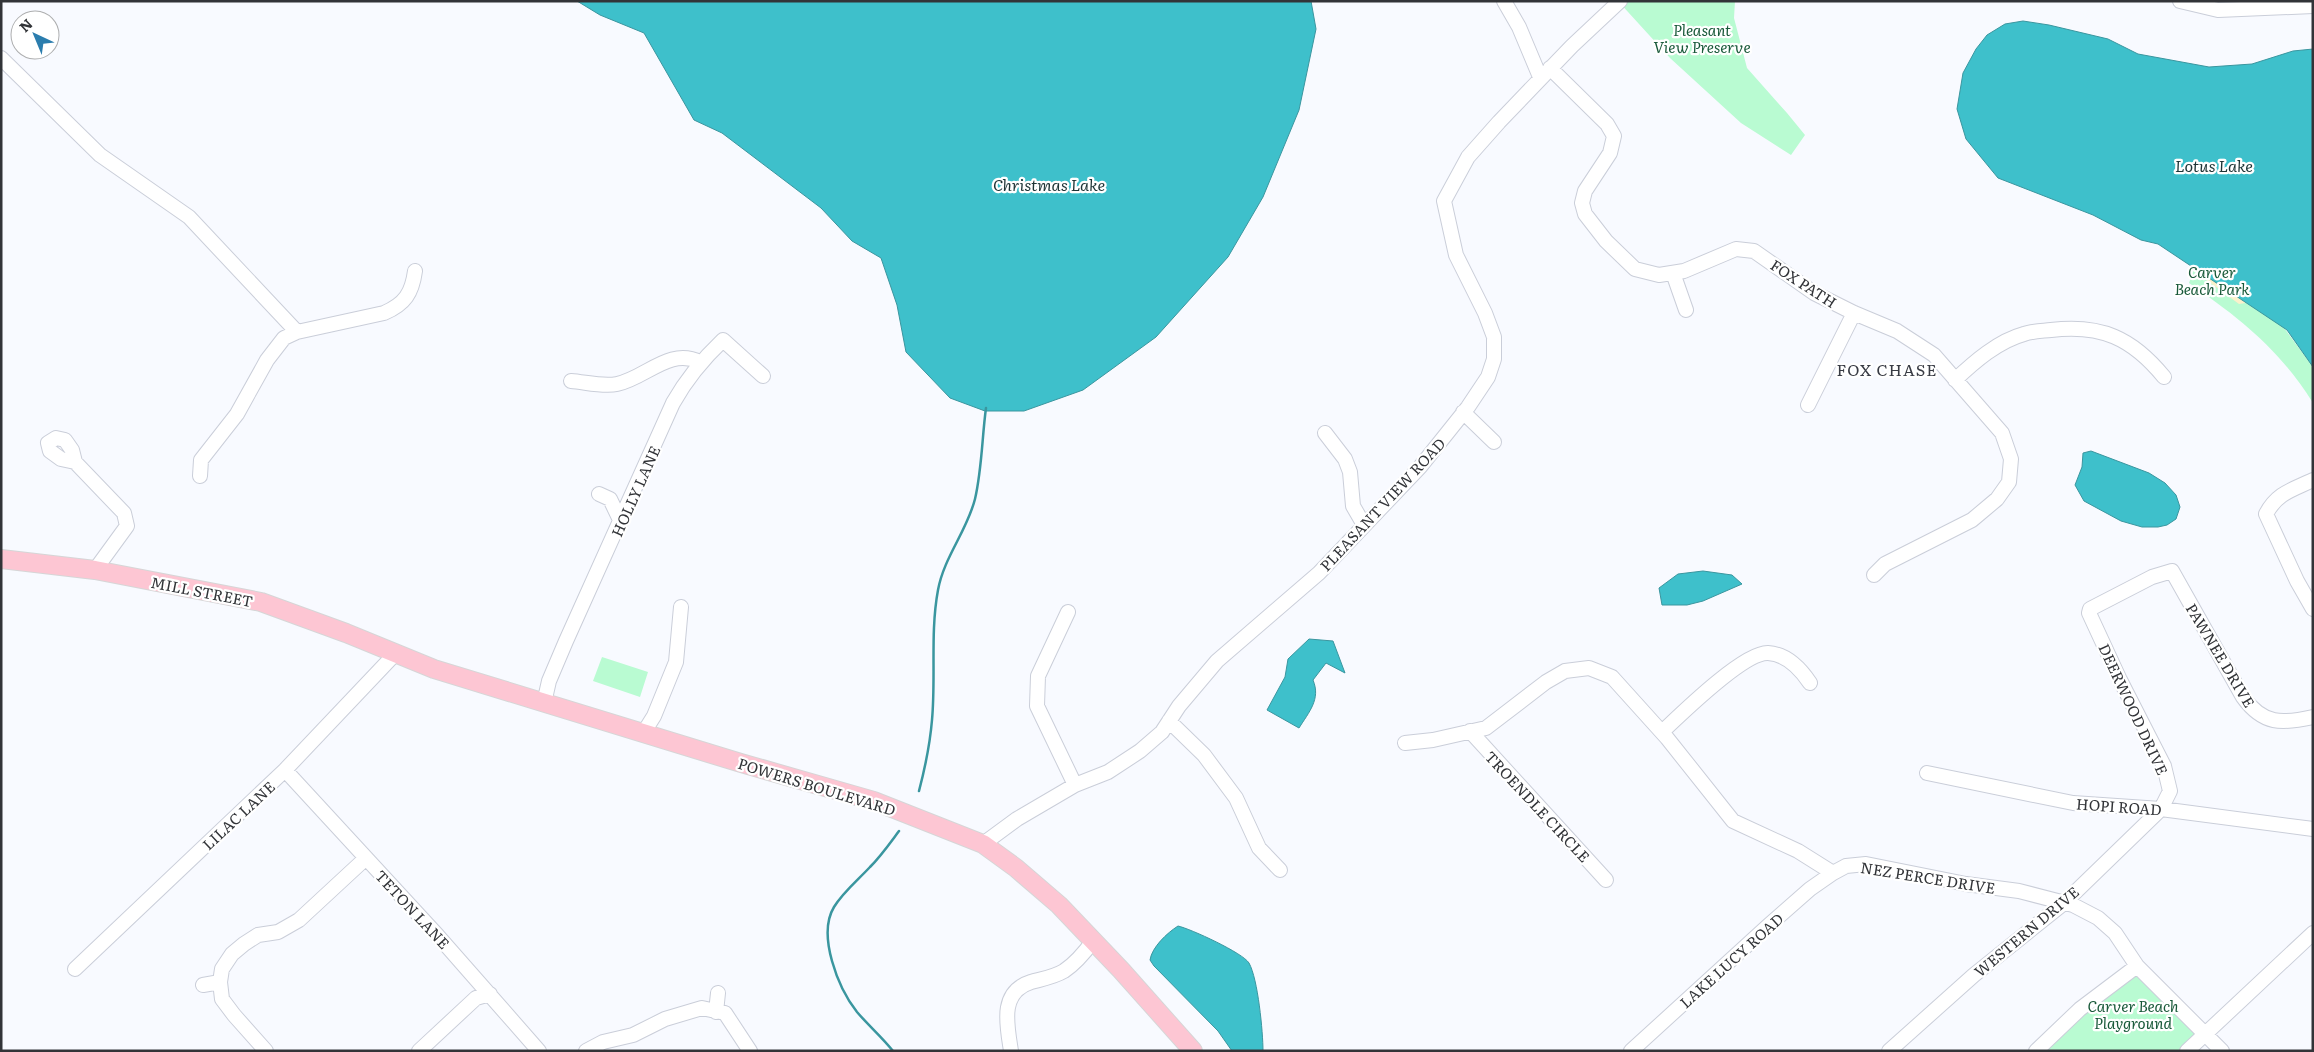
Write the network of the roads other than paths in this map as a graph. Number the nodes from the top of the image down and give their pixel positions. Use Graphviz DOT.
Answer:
graph roads {
  1 [pos="1504,1"];
  2 [pos="1620,1"];
  3 [pos="2180,1"];
  4 [pos="2313,6"];
  5 [pos="1,58"];
  6 [pos="1545,73"];
  7 [pos="415,271"];
  8 [pos="1673,273"];
  9 [pos="1686,310"];
  10 [pos="1854,314"];
  11 [pos="297,332"];
  12 [pos="700,362"];
  13 [pos="763,376"];
  14 [pos="2164,377"];
  15 [pos="1955,380"];
  16 [pos="570,381"];
  17 [pos="1808,405"];
  18 [pos="1463,412"];
  19 [pos="1325,433"];
  20 [pos="1494,442"];
  21 [pos="75,462"];
  22 [pos="200,476"];
  23 [pos="2313,480"];
  24 [pos="599,494"];
  25 [pos="621,522"];
  26 [pos="1364,525"];
  27 [pos="1,559"];
  28 [pos="95,570"];
  29 [pos="2172,571"];
  30 [pos="1874,575"];
  31 [pos="682,607"];
  32 [pos="2313,609"];
  33 [pos="1068,612"];
  34 [pos="396,654"];
  35 [pos="1810,683"];
  36 [pos="544,703"];
  37 [pos="2313,717"];
  38 [pos="1169,720"];
  39 [pos="644,732"];
  40 [pos="1470,732"];
  41 [pos="1662,732"];
  42 [pos="1405,743"];
  43 [pos="285,770"];
  44 [pos="1927,772"];
  45 [pos="1075,785"];
  46 [pos="2161,809"];
  47 [pos="2313,829"];
  48 [pos="983,844"];
  49 [pos="366,858"];
  50 [pos="1280,870"];
  51 [pos="1833,873"];
  52 [pos="1606,880"];
  53 [pos="2064,903"];
  54 [pos="2313,933"];
  55 [pos="1094,941"];
  56 [pos="2137,966"];
  57 [pos="75,969"];
  58 [pos="220,982"];
  59 [pos="202,985"];
  60 [pos="490,994"];
  61 [pos="718,994"];
  62 [pos="716,1012"];
  63 [pos="2205,1034"];
  64 [pos="266,1051"];
  65 [pos="419,1051"];
  66 [pos="540,1051"];
  67 [pos="586,1051"];
  68 [pos="750,1051"];
  69 [pos="1011,1051"];
  70 [pos="1193,1051"];
  71 [pos="1631,1051"];
  72 [pos="1889,1051"];
  73 [pos="2036,1051"];
  74 [pos="2187,1051"];
  75 [pos="2222,1051"];
  1 -- 6 [label="street"];
  2 -- 6 [label="street, PLEASANT VIEW ROAD"];
  3 -- 4 [label="street"];
  5 -- 11 [label="street"];
  6 -- 8 [label="street, FOX PATH"];
  6 -- 18 [label="street, PLEASANT VIEW ROAD"];
  7 -- 11 [label="street"];
  8 -- 9 [label="street"];
  8 -- 10 [label="street, FOX PATH"];
  10 -- 15 [label="street, FOX PATH"];
  10 -- 17 [label="street"];
  11 -- 22 [label="street"];
  12 -- 13 [label="street, HOLLY LANE"];
  12 -- 16 [label="street"];
  12 -- 25 [label="street, HOLLY LANE"];
  14 -- 15 [label="street"];
  15 -- 30 [label="street, FOX PATH"];
  18 -- 20 [label="street"];
  18 -- 26 [label="street, PLEASANT VIEW ROAD"];
  19 -- 26 [label="street"];
  21 -- 28 [label="street"];
  23 -- 32 [label="street"];
  24 -- 25 [label="street"];
  25 -- 36 [label="street, HOLLY LANE"];
  26 -- 38 [label="street, PLEASANT VIEW ROAD"];
  27 -- 28 [label="main road, MILL STREET"];
  28 -- 34 [label="main road, MILL STREET"];
  29 -- 37 [label="street, PAWNEE DRIVE"];
  29 -- 46 [label="street, DEERWOOD DRIVE"];
  31 -- 39 [label="street"];
  33 -- 45 [label="street"];
  34 -- 36 [label="main road, POWERS BOULEVARD"];
  34 -- 43 [label="street, LILAC LANE"];
  35 -- 41 [label="street"];
  36 -- 39 [label="main road, POWERS BOULEVARD"];
  38 -- 45 [label="street, PLEASANT VIEW ROAD"];
  38 -- 50 [label="street"];
  39 -- 48 [label="main road, POWERS BOULEVARD"];
  40 -- 41 [label="street"];
  40 -- 42 [label="street"];
  40 -- 52 [label="street, TROENDLE CIRCLE"];
  41 -- 51 [label="street"];
  43 -- 49 [label="street, TETON LANE"];
  43 -- 57 [label="street, LILAC LANE"];
  44 -- 46 [label="street, HOPI ROAD"];
  45 -- 48 [label="street, PLEASANT VIEW ROAD"];
  46 -- 47 [label="street, HOPI ROAD"];
  46 -- 53 [label="street, WESTERN DRIVE"];
  48 -- 55 [label="main road, POWERS BOULEVARD"];
  49 -- 58 [label="street"];
  49 -- 60 [label="street, TETON LANE"];
  51 -- 53 [label="street, NEZ PERCE DRIVE"];
  51 -- 71 [label="street, LAKE LUCY ROAD"];
  53 -- 56 [label="street, NEZ PERCE DRIVE"];
  53 -- 72 [label="street, WESTERN DRIVE"];
  54 -- 63 [label="street"];
  55 -- 69 [label="street"];
  55 -- 70 [label="main road, POWERS BOULEVARD"];
  56 -- 63 [label="street, NEZ PERCE DRIVE"];
  56 -- 73 [label="street"];
  58 -- 59 [label="street"];
  58 -- 64 [label="street"];
  60 -- 65 [label="street"];
  60 -- 66 [label="street, TETON LANE"];
  61 -- 62 [label="street"];
  62 -- 67 [label="street"];
  62 -- 68 [label="street"];
  63 -- 74 [label="street"];
  63 -- 75 [label="street, NEZ PERCE DRIVE"];
}
